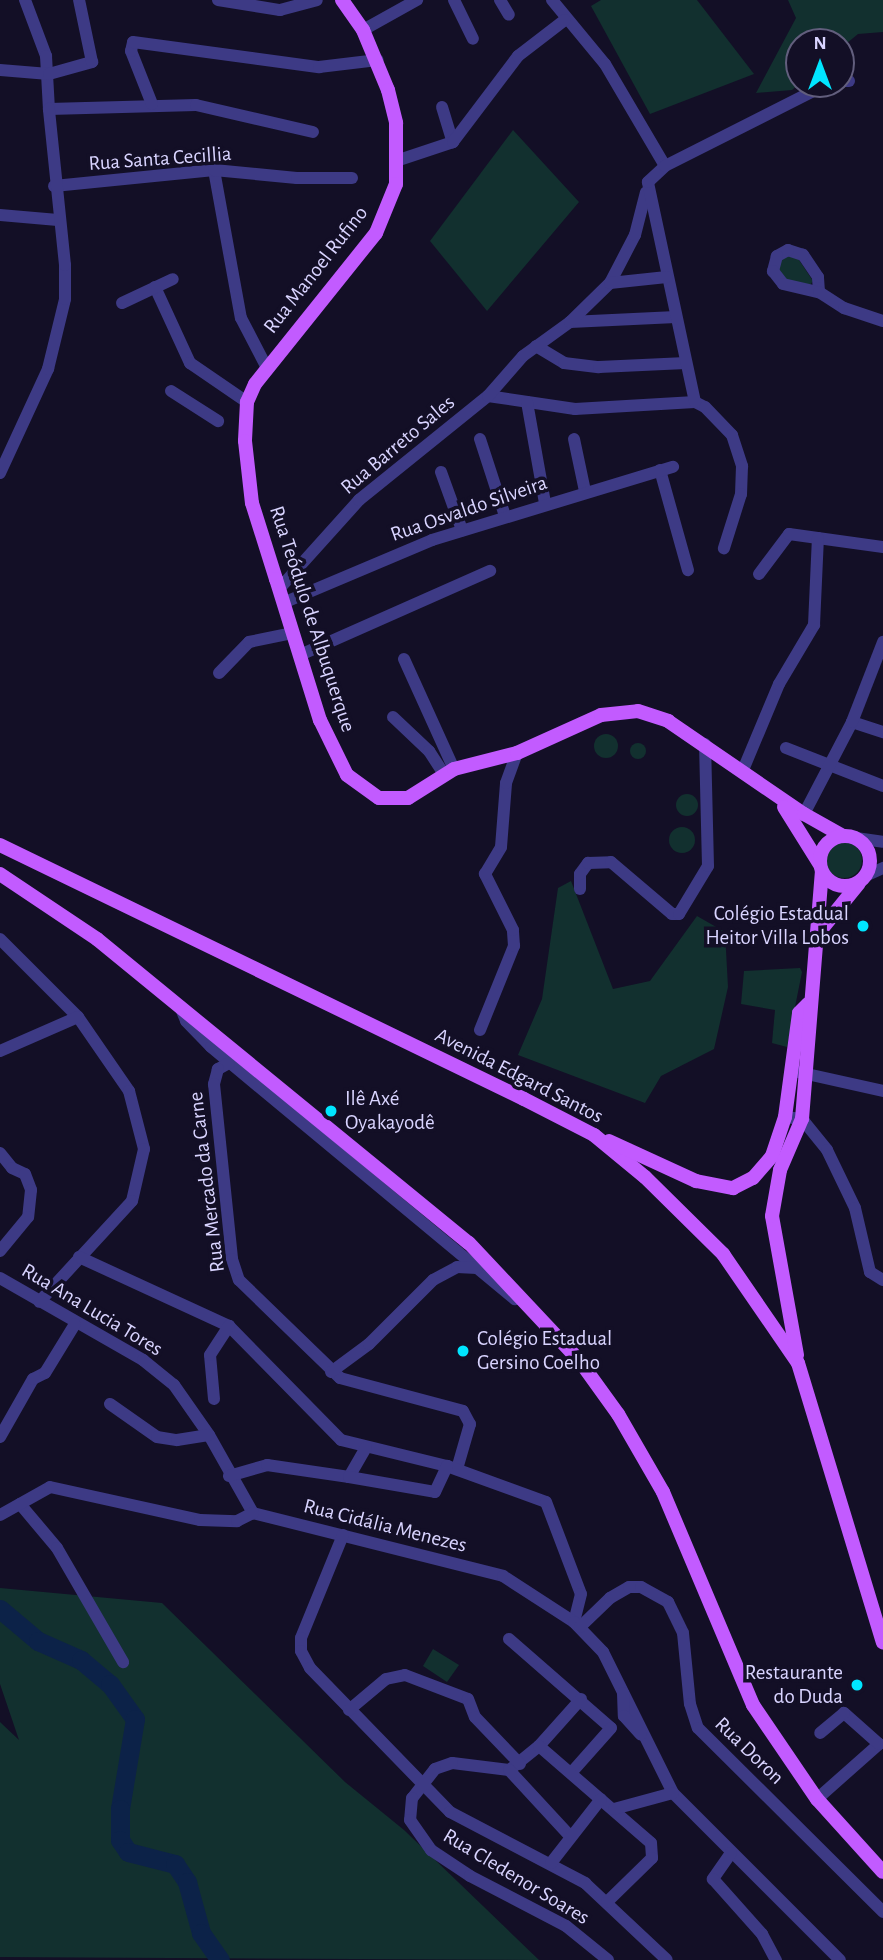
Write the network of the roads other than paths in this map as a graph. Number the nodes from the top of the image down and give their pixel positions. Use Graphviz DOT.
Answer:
graph roads {
  1 [pos="25,0"];
  2 [pos="79,0"];
  3 [pos="218,0"];
  4 [pos="317,0"];
  5 [pos="342,0"];
  6 [pos="417,0"];
  7 [pos="454,0"];
  8 [pos="500,0"];
  9 [pos="552,0"];
  10 [pos="509,15"];
  11 [pos="565,20"];
  12 [pos="363,30"];
  13 [pos="473,39"];
  14 [pos="378,60"];
  15 [pos="0,70"];
  16 [pos="49,74"];
  17 [pos="799,98"];
  18 [pos="152,104"];
  19 [pos="442,107"];
  20 [pos="49,109"];
  21 [pos="313,132"];
  22 [pos="453,142"];
  23 [pos="398,160"];
  24 [pos="665,166"];
  25 [pos="214,170"];
  26 [pos="352,178"];
  27 [pos="54,186"];
  28 [pos="647,188"];
  29 [pos="0,215"];
  30 [pos="58,220"];
  31 [pos="667,278"];
  32 [pos="173,279"];
  33 [pos="610,283"];
  34 [pos="155,287"];
  35 [pos="819,292"];
  36 [pos="122,303"];
  37 [pos="676,317"];
  38 [pos="883,321"];
  39 [pos="570,322"];
  40 [pos="536,345"];
  41 [pos="686,363"];
  42 [pos="267,368"];
  43 [pos="171,391"];
  44 [pos="488,396"];
  45 [pos="247,402"];
  46 [pos="527,402"];
  47 [pos="695,402"];
  48 [pos="218,421"];
  49 [pos="480,439"];
  50 [pos="574,439"];
  51 [pos="440,472"];
  52 [pos="0,473"];
  53 [pos="585,491"];
  54 [pos="545,503"];
  55 [pos="505,516"];
  56 [pos="462,530"];
  57 [pos="818,538"];
  58 [pos="883,547"];
  59 [pos="724,548"];
  60 [pos="688,570"];
  61 [pos="490,571"];
  62 [pos="759,574"];
  63 [pos="281,596"];
  64 [pos="293,633"];
  65 [pos="883,642"];
  66 [pos="300,655"];
  67 [pos="404,659"];
  68 [pos="219,673"];
  69 [pos="393,717"];
  70 [pos="852,722"];
  71 [pos="883,732"];
  72 [pos="705,744"];
  73 [pos="786,748"];
  74 [pos="517,752"];
  75 [pos="828,767"];
  76 [pos="744,770"];
  77 [pos="449,772"];
  78 [pos="883,786"];
  79 [pos="772,792"];
  80 [pos="804,814"];
  81 [pos="849,837"];
  82 [pos="883,842"];
  83 [pos="0,845"];
  84 [pos="883,868"];
  85 [pos="821,869"];
  86 [pos="0,874"];
  87 [pos="864,878"];
  88 [pos="14,882"];
  89 [pos="0,888"];
  90 [pos="580,889"];
  91 [pos="816,936"];
  92 [pos="0,939"];
  93 [pos="5,955"];
  94 [pos="808,1004"];
  95 [pos="180,1005"];
  96 [pos="78,1017"];
  97 [pos="480,1030"];
  98 [pos="0,1051"];
  99 [pos="229,1063"];
  100 [pos="791,1070"];
  101 [pos="807,1074"];
  102 [pos="883,1091"];
  103 [pos="785,1117"];
  104 [pos="802,1119"];
  105 [pos="594,1135"];
  106 [pos="0,1153"];
  107 [pos="0,1251"];
  108 [pos="79,1257"];
  109 [pos="478,1268"];
  110 [pos="0,1278"];
  111 [pos="883,1280"];
  112 [pos="39,1302"];
  113 [pos="534,1312"];
  114 [pos="75,1324"];
  115 [pos="229,1326"];
  116 [pos="798,1363"];
  117 [pos="331,1372"];
  118 [pos="214,1399"];
  119 [pos="110,1404"];
  120 [pos="209,1435"];
  121 [pos="0,1437"];
  122 [pos="366,1448"];
  123 [pos="452,1467"];
  124 [pos="229,1476"];
  125 [pos="349,1478"];
  126 [pos="20,1504"];
  127 [pos="253,1513"];
  128 [pos="0,1516"];
  129 [pos="340,1534"];
  130 [pos="581,1594"];
  131 [pos="596,1610"];
  132 [pos="577,1625"];
  133 [pos="509,1639"];
  134 [pos="883,1642"];
  135 [pos="123,1662"];
  136 [pos="623,1691"];
  137 [pos="581,1699"];
  138 [pos="349,1710"];
  139 [pos="624,1717"];
  140 [pos="611,1728"];
  141 [pos="820,1733"];
  142 [pos="641,1735"];
  143 [pos="539,1746"];
  144 [pos="515,1767"];
  145 [pos="571,1773"];
  146 [pos="420,1783"];
  147 [pos="673,1793"];
  148 [pos="820,1797"];
  149 [pos="601,1799"];
  150 [pos="614,1809"];
  151 [pos="569,1835"];
  152 [pos="731,1853"];
  153 [pos="551,1863"];
  154 [pos="883,1872"];
  155 [pos="607,1902"];
  156 [pos="883,1912"];
  157 [pos="608,1960"];
  158 [pos="667,1960"];
  159 [pos="776,1960"];
  160 [pos="840,1960"];
  1 -- 16 [label="street"];
  2 -- 16 [label="street"];
  3 -- 4 [label="street"];
  5 -- 12 [label="main road, Rua Manoel Rufino"];
  6 -- 12 [label="street"];
  7 -- 13 [label="street"];
  8 -- 10 [label="street"];
  9 -- 11 [label="street"];
  11 -- 22 [label="street"];
  11 -- 24 [label="street"];
  12 -- 14 [label="main road, Rua Manoel Rufino"];
  14 -- 18 [label="street"];
  14 -- 23 [label="main road, Rua Manoel Rufino"];
  15 -- 16 [label="street"];
  16 -- 20 [label="street"];
  17 -- 24 [label="street"];
  18 -- 20 [label="street"];
  18 -- 21 [label="street"];
  19 -- 22 [label="street"];
  20 -- 27 [label="street"];
  22 -- 23 [label="street"];
  23 -- 42 [label="main road, Rua Manoel Rufino"];
  24 -- 28 [label="street"];
  25 -- 26 [label="street, Rua Santa Cecillia"];
  25 -- 27 [label="street, Rua Santa Cecillia"];
  25 -- 42 [label="street"];
  27 -- 30 [label="street"];
  28 -- 31 [label="street"];
  28 -- 33 [label="street, Rua Barreto Sales"];
  29 -- 30 [label="street"];
  30 -- 52 [label="street"];
  31 -- 33 [label="street"];
  31 -- 37 [label="street"];
  32 -- 34 [label="street"];
  33 -- 39 [label="street, Rua Barreto Sales"];
  34 -- 36 [label="street"];
  34 -- 45 [label="street"];
  35 -- 38 [label="street"];
  37 -- 39 [label="street"];
  37 -- 41 [label="street"];
  39 -- 40 [label="street, Rua Barreto Sales"];
  40 -- 41 [label="street"];
  40 -- 44 [label="street, Rua Barreto Sales"];
  41 -- 47 [label="street"];
  42 -- 45 [label="main road, Rua Manoel Rufino"];
  43 -- 48 [label="street"];
  44 -- 46 [label="street"];
  44 -- 63 [label="street, Rua Barreto Sales"];
  45 -- 63 [label="main road, Rua Teódulo de Albuquerque"];
  46 -- 47 [label="street"];
  46 -- 54 [label="street"];
  47 -- 59 [label="street"];
  49 -- 55 [label="street"];
  50 -- 53 [label="street"];
  51 -- 56 [label="street"];
  53 -- 54 [label="street, Rua Osvaldo Silveira"];
  53 -- 60 [label="street, Rua Osvaldo Silveira"];
  54 -- 55 [label="street, Rua Osvaldo Silveira"];
  55 -- 56 [label="street, Rua Osvaldo Silveira"];
  56 -- 63 [label="street, Rua Osvaldo Silveira"];
  57 -- 58 [label="street"];
  57 -- 62 [label="street"];
  57 -- 76 [label="street"];
  61 -- 66 [label="street"];
  63 -- 64 [label="main road, Rua Teódulo de Albuquerque"];
  64 -- 66 [label="main road, Rua Teódulo de Albuquerque"];
  64 -- 68 [label="street"];
  65 -- 70 [label="street"];
  66 -- 77 [label="main road, Rua Teódulo de Albuquerque"];
  67 -- 77 [label="street"];
  69 -- 77 [label="street"];
  70 -- 71 [label="street"];
  70 -- 75 [label="street"];
  72 -- 74 [label="main road, Rua Teódulo de Albuquerque"];
  72 -- 76 [label="main road, Rua Teódulo de Albuquerque"];
  72 -- 90 [label="street"];
  73 -- 75 [label="street"];
  74 -- 77 [label="main road, Rua Teódulo de Albuquerque"];
  74 -- 97 [label="street"];
  75 -- 78 [label="street"];
  75 -- 80 [label="street"];
  76 -- 79 [label="main road, Rua Teódulo de Albuquerque"];
  79 -- 80 [label="main road, Rua Teódulo de Albuquerque"];
  79 -- 85 [label="main road, Rua Teódulo de Albuquerque"];
  80 -- 81 [label="main road, Rua Teódulo de Albuquerque"];
  81 -- 82 [label="street, Rua Teódulo de Albuquerque"];
  81 -- 85 [label="main road"];
  81 -- 87 [label="main road"];
  83 -- 105 [label="main road, Avenida Edgard Santos"];
  84 -- 87 [label="street"];
  85 -- 87 [label="main road"];
  85 -- 91 [label="main road"];
  86 -- 88 [label="main road"];
  87 -- 91 [label="main road"];
  88 -- 89 [label="street"];
  88 -- 95 [label="main road"];
  91 -- 94 [label="main road"];
  92 -- 93 [label="street"];
  93 -- 96 [label="street"];
  94 -- 100 [label="main road"];
  94 -- 101 [label="main road"];
  95 -- 99 [label="street"];
  95 -- 113 [label="main road"];
  96 -- 98 [label="street"];
  96 -- 108 [label="street"];
  99 -- 109 [label="street"];
  99 -- 117 [label="street, Rua Mercado da Carne"];
  100 -- 101 [label="street"];
  100 -- 103 [label="main road"];
  101 -- 102 [label="street"];
  101 -- 104 [label="main road"];
  103 -- 104 [label="street"];
  103 -- 105 [label="main road"];
  104 -- 111 [label="street"];
  104 -- 116 [label="main road"];
  105 -- 116 [label="main road, Avenida Edgard Santos"];
  106 -- 107 [label="street"];
  108 -- 112 [label="street"];
  108 -- 115 [label="street"];
  109 -- 113 [label="street"];
  109 -- 117 [label="street"];
  110 -- 112 [label="street, Rua Ana Lucia Tores"];
  112 -- 114 [label="street, Rua Ana Lucia Tores"];
  113 -- 148 [label="main road"];
  114 -- 120 [label="street, Rua Ana Lucia Tores"];
  114 -- 121 [label="street"];
  115 -- 118 [label="street"];
  115 -- 122 [label="street"];
  116 -- 134 [label="main road, Avenida Edgard Santos"];
  117 -- 123 [label="street, Rua Mercado da Carne"];
  119 -- 120 [label="street"];
  120 -- 124 [label="street"];
  122 -- 123 [label="street"];
  122 -- 125 [label="street"];
  123 -- 125 [label="street"];
  123 -- 130 [label="street"];
  124 -- 125 [label="street"];
  124 -- 127 [label="street"];
  126 -- 127 [label="street"];
  126 -- 128 [label="street"];
  126 -- 135 [label="street"];
  127 -- 129 [label="street, Rua Cidália Menezes"];
  129 -- 132 [label="street, Rua Cidália Menezes"];
  129 -- 138 [label="street, Rua Cledenor Soares"];
  130 -- 131 [label="street"];
  130 -- 132 [label="street"];
  131 -- 132 [label="street, Rua Doron"];
  131 -- 156 [label="street, Rua Doron"];
  132 -- 136 [label="street, Rua Cidália Menezes"];
  133 -- 137 [label="street"];
  136 -- 139 [label="street, Rua Cidália Menezes"];
  136 -- 142 [label="street, Rua Cidália Menezes"];
  137 -- 140 [label="street"];
  137 -- 143 [label="street"];
  138 -- 144 [label="street"];
  138 -- 146 [label="street, Rua Cledenor Soares"];
  139 -- 140 [label="street"];
  139 -- 142 [label="street, Rua Cidália Menezes"];
  140 -- 145 [label="street"];
  141 -- 148 [label="street"];
  142 -- 147 [label="street, Rua Cidália Menezes"];
  143 -- 144 [label="street"];
  143 -- 145 [label="street"];
  144 -- 146 [label="street"];
  144 -- 151 [label="street"];
  145 -- 149 [label="street"];
  146 -- 153 [label="street, Rua Cledenor Soares"];
  146 -- 157 [label="street, Rua Cledenor Soares"];
  147 -- 150 [label="street"];
  147 -- 152 [label="street, Rua Cidália Menezes"];
  148 -- 154 [label="main road"];
  149 -- 150 [label="street"];
  149 -- 151 [label="street"];
  150 -- 155 [label="street"];
  151 -- 153 [label="street"];
  152 -- 159 [label="street"];
  152 -- 160 [label="street, Rua Cidália Menezes"];
  153 -- 155 [label="street, Rua Cledenor Soares"];
  155 -- 158 [label="street, Rua Cledenor Soares"];
}
